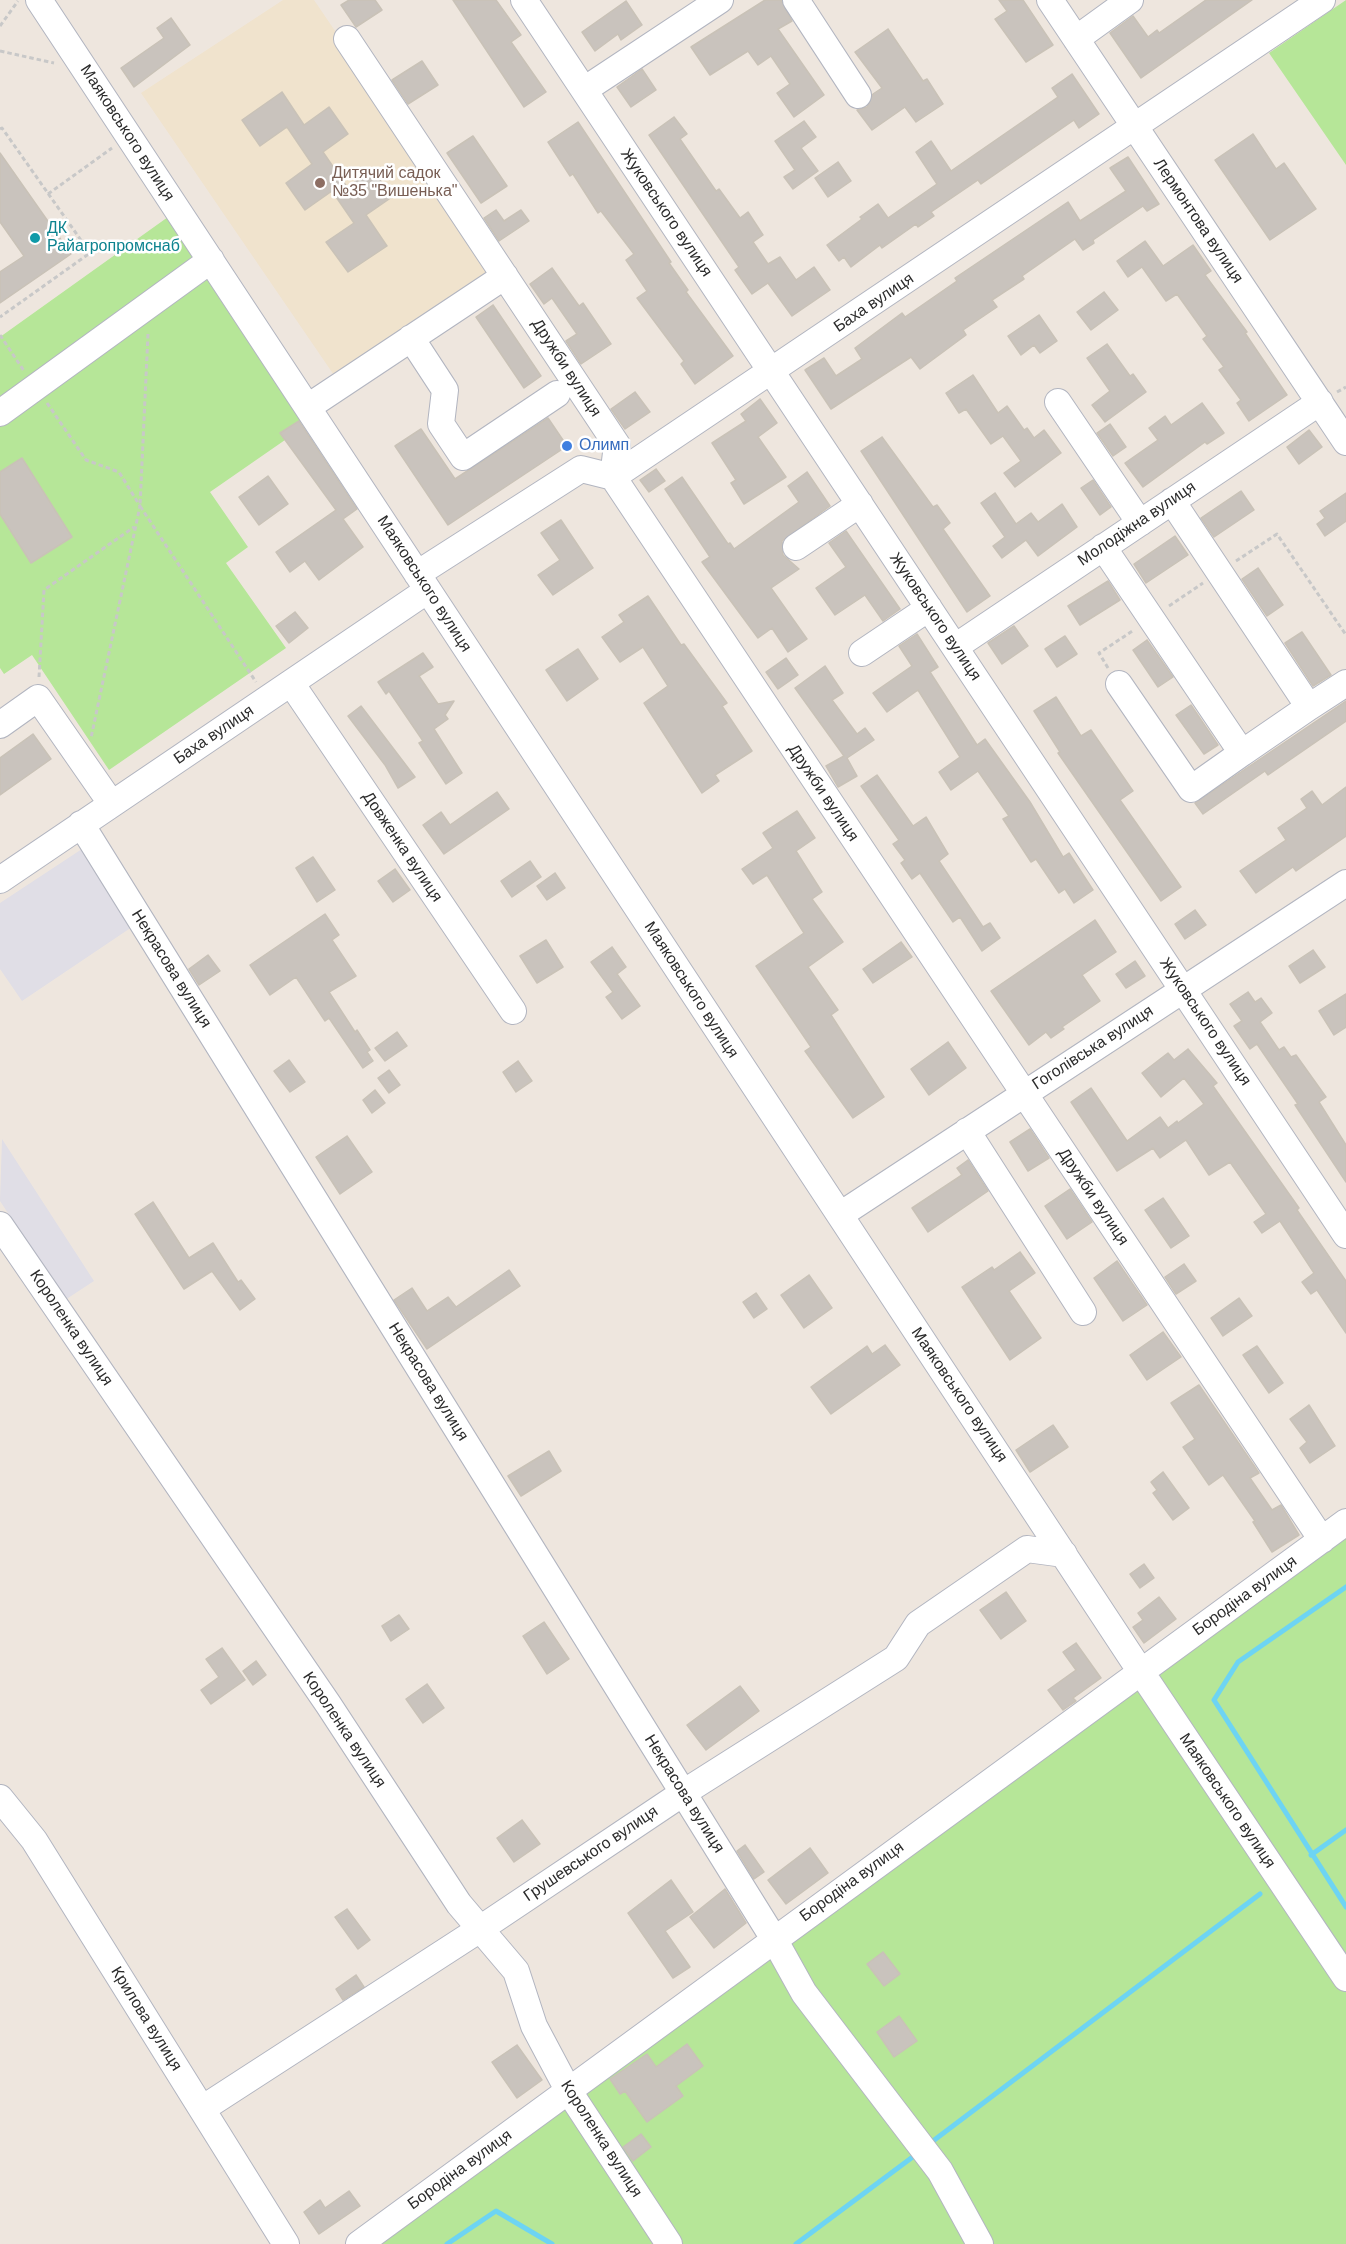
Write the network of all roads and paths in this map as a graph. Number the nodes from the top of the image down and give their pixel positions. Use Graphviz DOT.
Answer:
graph roads {
  1 [pos="19,0"];
  2 [pos="39,0"];
  3 [pos="524,0"];
  4 [pos="720,0"];
  5 [pos="796,0"];
  6 [pos="1050,0"];
  7 [pos="1130,0"];
  8 [pos="1322,0"];
  9 [pos="0,26"];
  10 [pos="347,39"];
  11 [pos="1076,39"];
  12 [pos="0,51"];
  13 [pos="85,70"];
  14 [pos="584,90"];
  15 [pos="858,95"];
  16 [pos="1135,127"];
  17 [pos="0,129"];
  18 [pos="129,136"];
  19 [pos="48,194"];
  20 [pos="211,260"];
  21 [pos="506,276"];
  22 [pos="149,305"];
  23 [pos="0,317"];
  24 [pos="411,338"];
  25 [pos="772,372"];
  26 [pos="557,394"];
  27 [pos="1058,402"];
  28 [pos="1320,402"];
  29 [pos="308,407"];
  30 [pos="0,413"];
  31 [pos="1346,442"];
  32 [pos="86,459"];
  33 [pos="612,477"];
  34 [pos="1172,501"];
  35 [pos="860,504"];
  36 [pos="140,506"];
  37 [pos="1140,523"];
  38 [pos="136,526"];
  39 [pos="796,547"];
  40 [pos="1103,547"];
  41 [pos="423,582"];
  42 [pos="929,608"];
  43 [pos="955,647"];
  44 [pos="862,653"];
  45 [pos="1346,682"];
  46 [pos="291,683"];
  47 [pos="1119,684"];
  48 [pos="38,698"];
  49 [pos="267,699"];
  50 [pos="1309,707"];
  51 [pos="4,713"];
  52 [pos="1242,753"];
  53 [pos="85,766"];
  54 [pos="111,803"];
  55 [pos="81,824"];
  56 [pos="0,880"];
  57 [pos="1346,883"];
  58 [pos="1183,989"];
  59 [pos="513,1011"];
  60 [pos="1024,1093"];
  61 [pos="967,1131"];
  62 [pos="840,1215"];
  63 [pos="1343,1222"];
  64 [pos="0,1225"];
  65 [pos="1083,1312"];
  66 [pos="1346,1522"];
  67 [pos="1322,1540"];
  68 [pos="1064,1554"];
  69 [pos="1141,1672"];
  70 [pos="683,1793"];
  71 [pos="0,1798"];
  72 [pos="480,1929"];
  73 [pos="774,1939"];
  74 [pos="1346,1978"];
  75 [pos="568,2090"];
  76 [pos="202,2109"];
  77 [pos="286,2244"];
  78 [pos="359,2244"];
  79 [pos="669,2244"];
  80 [pos="980,2244"];
  1 -- 9 [label="path"];
  2 -- 13 [label="street, Маяковського вулиця"];
  3 -- 14 [label="street, Жуковського вулиця"];
  4 -- 14 [label="street"];
  5 -- 15 [label="street"];
  6 -- 11 [label="street, Лермонтова вулиця"];
  7 -- 11 [label="street"];
  8 -- 16 [label="street, Баха вулиця"];
  10 -- 21 [label="street, Дружби вулиця"];
  11 -- 16 [label="street, Лермонтова вулиця"];
  12 -- 13 [label="path"];
  13 -- 18 [label="street, Маяковського вулиця"];
  14 -- 25 [label="street, Жуковського вулиця"];
  16 -- 25 [label="street, Баха вулиця"];
  16 -- 28 [label="street, Лермонтова вулиця"];
  17 -- 19 [label="path"];
  18 -- 19 [label="path"];
  18 -- 20 [label="street, Маяковського вулиця"];
  19 -- 23 [label="path"];
  20 -- 22 [label="street"];
  20 -- 29 [label="street, Маяковського вулиця"];
  21 -- 24 [label="street"];
  21 -- 33 [label="street, Дружби вулиця"];
  22 -- 30 [label="street"];
  22 -- 36 [label="path"];
  24 -- 26 [label="street"];
  24 -- 29 [label="street"];
  25 -- 33 [label="street, Баха вулиця"];
  25 -- 35 [label="street, Жуковського вулиця"];
  27 -- 37 [label="street"];
  28 -- 31 [label="street, Лермонтова вулиця"];
  28 -- 34 [label="street, Молодіжна вулиця"];
  29 -- 41 [label="street, Маяковського вулиця"];
  32 -- 36 [label="path"];
  33 -- 41 [label="street, Баха вулиця"];
  33 -- 60 [label="street, Дружби вулиця"];
  34 -- 37 [label="street, Молодіжна вулиця"];
  34 -- 50 [label="street"];
  35 -- 39 [label="street"];
  35 -- 42 [label="street, Жуковського вулиця"];
  36 -- 38 [label="path"];
  36 -- 49 [label="path"];
  37 -- 40 [label="street, Молодіжна вулиця"];
  38 -- 48 [label="path"];
  38 -- 53 [label="path"];
  40 -- 43 [label="street, Молодіжна вулиця"];
  40 -- 52 [label="street"];
  41 -- 46 [label="street, Баха вулиця"];
  41 -- 62 [label="street, Маяковського вулиця"];
  42 -- 43 [label="street, Жуковського вулиця"];
  42 -- 44 [label="street"];
  43 -- 58 [label="street, Жуковського вулиця"];
  45 -- 50 [label="street"];
  46 -- 49 [label="street, Баха вулиця"];
  46 -- 59 [label="street, Довженка вулиця"];
  47 -- 52 [label="street"];
  48 -- 51 [label="street"];
  48 -- 53 [label="street"];
  49 -- 54 [label="street, Баха вулиця"];
  50 -- 52 [label="street"];
  53 -- 54 [label="street"];
  54 -- 55 [label="street, Баха вулиця"];
  55 -- 56 [label="street, Баха вулиця"];
  55 -- 70 [label="street, Некрасова вулиця"];
  57 -- 58 [label="street, Гоголівська вулиця"];
  58 -- 60 [label="street, Гоголівська вулиця"];
  58 -- 63 [label="street, Жуковського вулиця"];
  60 -- 61 [label="street, Гоголівська вулиця"];
  60 -- 67 [label="street, Дружби вулиця"];
  61 -- 62 [label="street, Гоголівська вулиця"];
  61 -- 65 [label="street"];
  62 -- 68 [label="street, Маяковського вулиця"];
  64 -- 72 [label="street, Короленка вулиця"];
  66 -- 67 [label="street, Бородіна вулиця"];
  67 -- 69 [label="street, Бородіна вулиця"];
  68 -- 69 [label="street, Маяковського вулиця"];
  68 -- 70 [label="street, Грушевського вулиця"];
  69 -- 73 [label="street, Бородіна вулиця"];
  69 -- 74 [label="street, Маяковського вулиця"];
  70 -- 72 [label="street, Грушевського вулиця"];
  70 -- 73 [label="street, Некрасова вулиця"];
  71 -- 76 [label="street, Крилова вулиця"];
  72 -- 75 [label="street, Короленка вулиця"];
  72 -- 76 [label="street, Грушевського вулиця"];
  73 -- 75 [label="street, Бородіна вулиця"];
  73 -- 80 [label="street, Некрасова вулиця"];
  75 -- 78 [label="street, Бородіна вулиця"];
  75 -- 79 [label="street, Короленка вулиця"];
  76 -- 77 [label="street, Крилова вулиця"];
}
